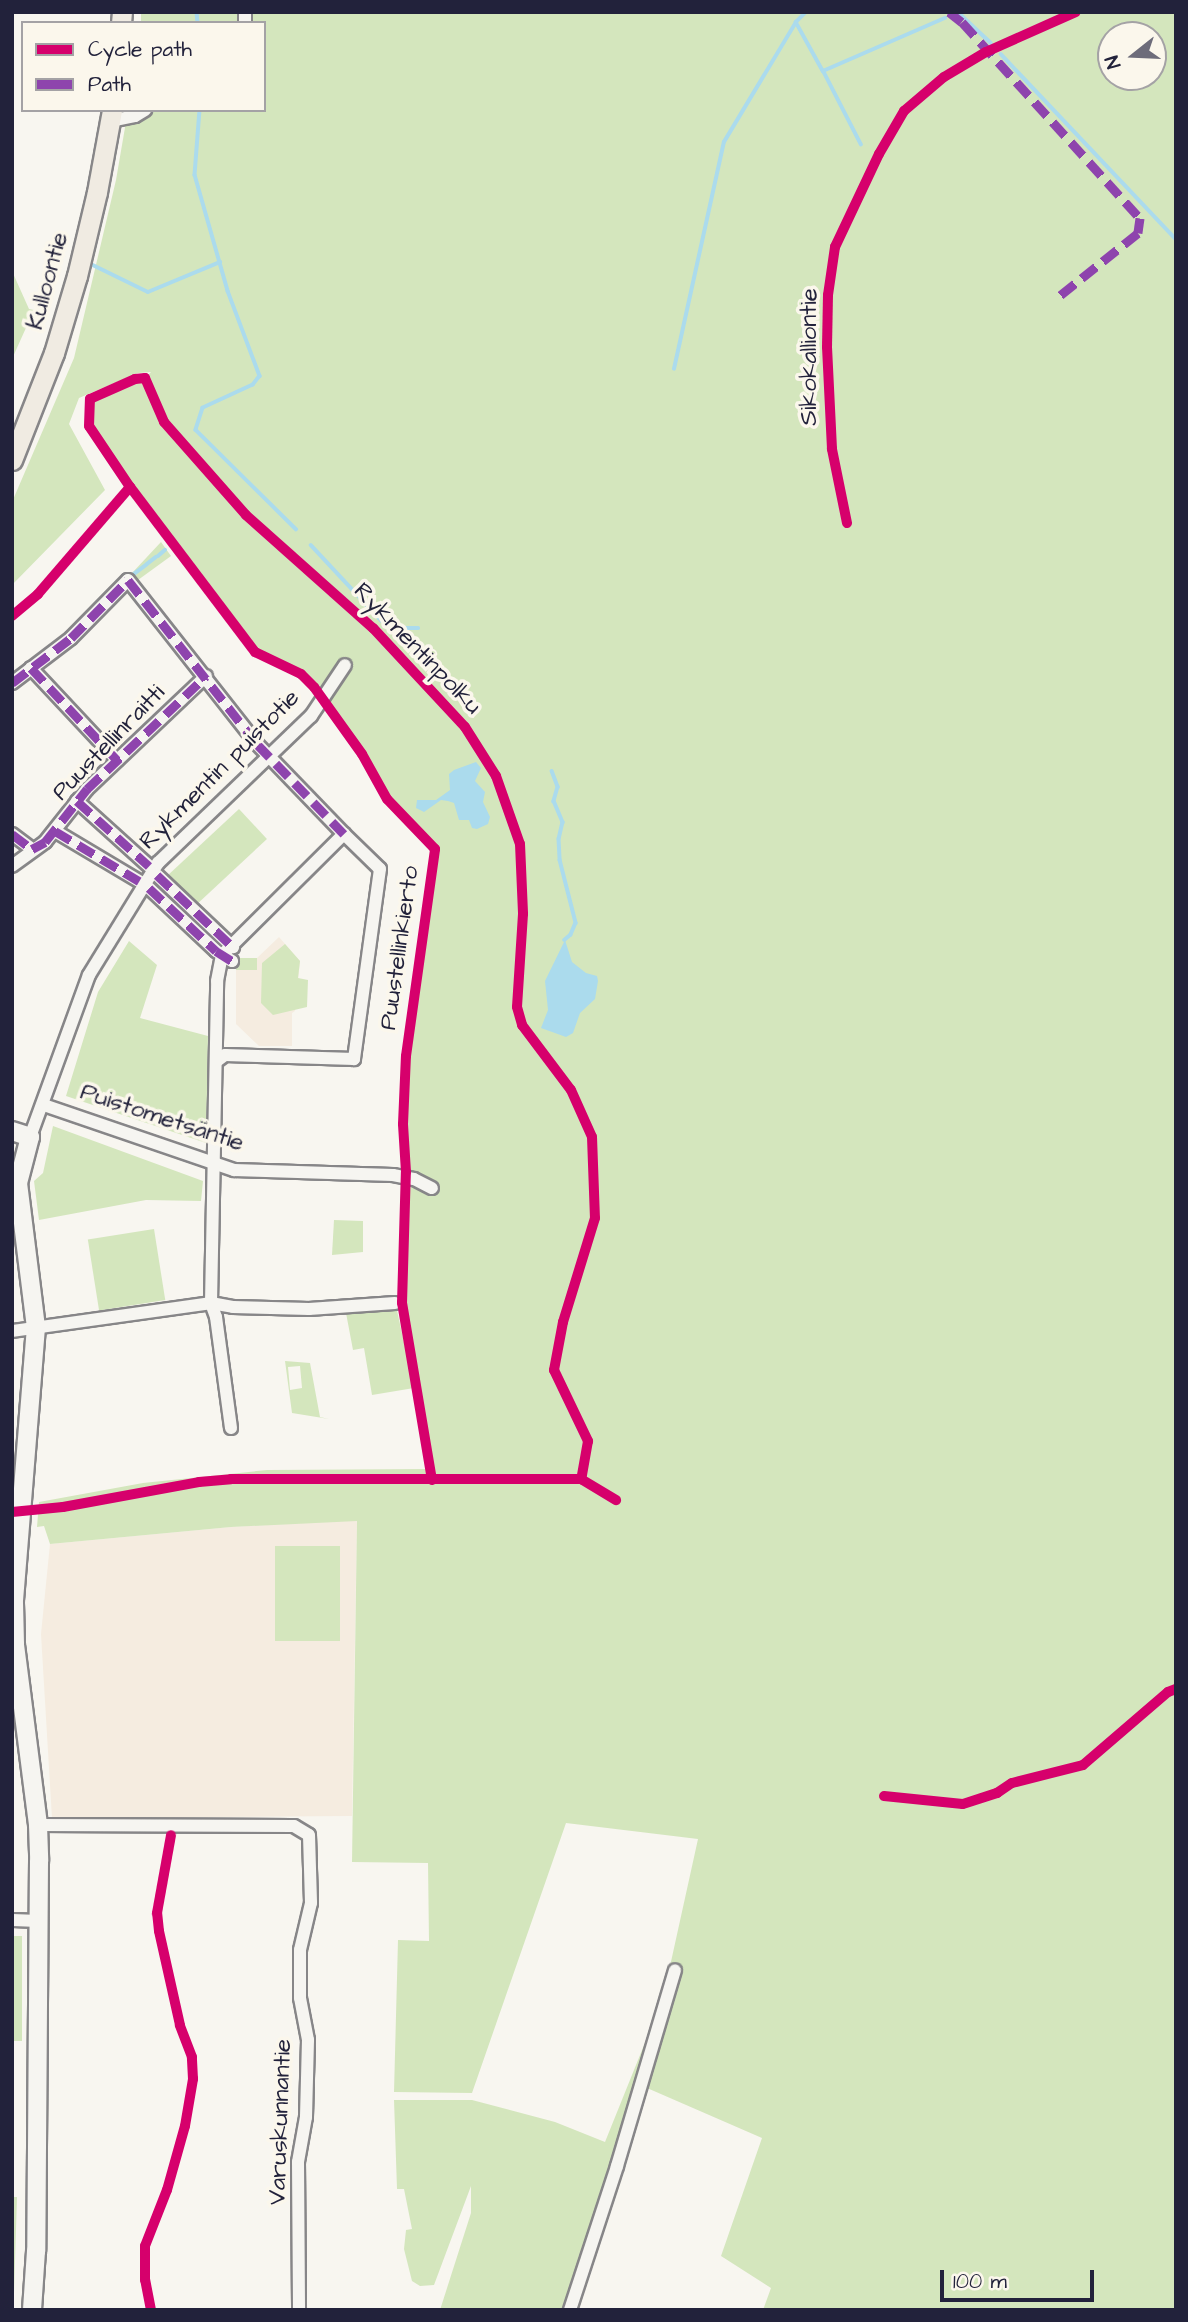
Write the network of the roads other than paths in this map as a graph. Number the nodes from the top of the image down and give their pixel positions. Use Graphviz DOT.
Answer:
graph roads {
  1 [pos="142,112"];
  2 [pos="111,116"];
  3 [pos="12,460"];
  4 [pos="345,665"];
  5 [pos="32,668"];
  6 [pos="206,676"];
  7 [pos="12,683"];
  8 [pos="269,757"];
  9 [pos="117,760"];
  10 [pos="77,801"];
  11 [pos="55,831"];
  12 [pos="12,834"];
  13 [pos="344,834"];
  14 [pos="32,849"];
  15 [pos="12,866"];
  16 [pos="230,950"];
  17 [pos="218,1060"];
  18 [pos="44,1105"];
  19 [pos="12,1131"];
  20 [pos="30,1137"];
  21 [pos="215,1165"];
  22 [pos="432,1188"];
  23 [pos="211,1303"];
  24 [pos="395,1303"];
  25 [pos="36,1327"];
  26 [pos="12,1331"];
  27 [pos="231,1428"];
  28 [pos="38,1825"];
  29 [pos="12,1920"];
  30 [pos="40,1921"];
  31 [pos="674,1970"];
  32 [pos="32,2310"];
  33 [pos="299,2310"];
  34 [pos="570,2310"];
  1 -- 2 [label="street"];
  2 -- 3 [label="main road, Kulloontie"];
  4 -- 8 [label="street, Rykmentin puistotie"];
  5 -- 6 [label="street"];
  5 -- 7 [label="street"];
  5 -- 9 [label="street"];
  6 -- 8 [label="street"];
  6 -- 9 [label="street, Puustellinraitti"];
  8 -- 13 [label="street"];
  8 -- 18 [label="street, Rykmentin puistotie"];
  9 -- 10 [label="street, Puustellinraitti"];
  10 -- 11 [label="street, Puustellinraitti"];
  10 -- 16 [label="street"];
  11 -- 14 [label="street, Puustellinraitti"];
  11 -- 16 [label="street"];
  12 -- 14 [label="street"];
  13 -- 16 [label="street"];
  13 -- 17 [label="street"];
  14 -- 15 [label="street, Puustellinraitti"];
  16 -- 17 [label="street"];
  17 -- 21 [label="street"];
  18 -- 20 [label="street, Rykmentin puistotie"];
  18 -- 21 [label="street, Puistometsäntie"];
  19 -- 20 [label="street"];
  20 -- 25 [label="street, Rykmentin puistotie"];
  21 -- 22 [label="street, Puistometsäntie"];
  21 -- 23 [label="street"];
  23 -- 24 [label="street"];
  23 -- 25 [label="street"];
  23 -- 27 [label="street"];
  25 -- 26 [label="street"];
  25 -- 28 [label="street, Rykmentin puistotie"];
  28 -- 30 [label="street, Rykmentin puistotie"];
  28 -- 33 [label="street, Varuskunnantie"];
  29 -- 30 [label="street"];
  30 -- 32 [label="street, Rykmentin puistotie"];
  31 -- 34 [label="street"];
}
